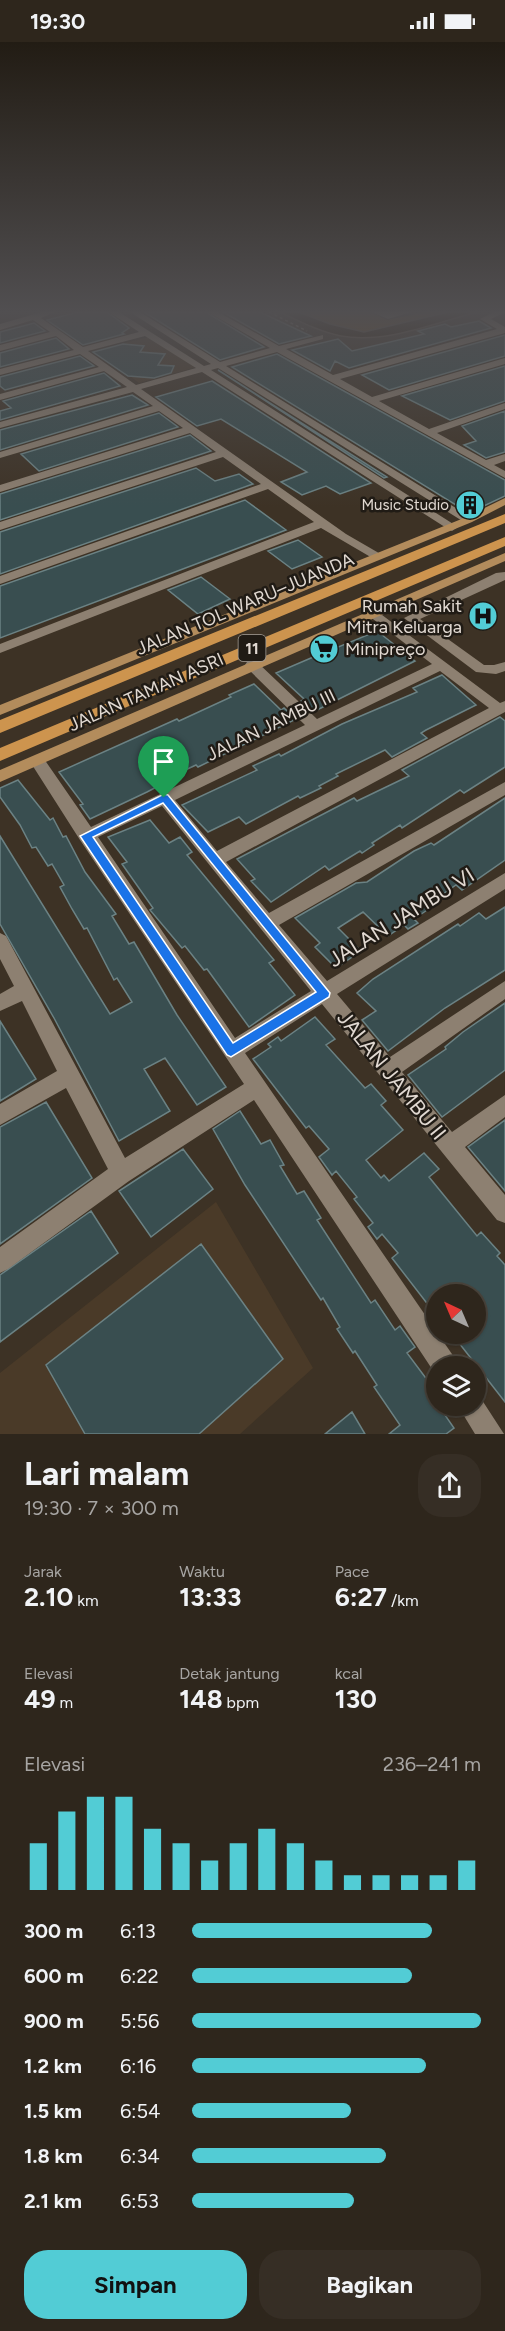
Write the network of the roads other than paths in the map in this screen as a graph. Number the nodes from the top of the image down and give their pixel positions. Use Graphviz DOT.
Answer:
graph roads {
  1 [pos="74,377"];
  2 [pos="118,377"];
  3 [pos="174,377"];
  4 [pos="216,377"];
  5 [pos="238,377"];
  6 [pos="338,377"];
  7 [pos="451,377"];
  8 [pos="334,378"];
  9 [pos="133,388"];
  10 [pos="0,398"];
  11 [pos="373,400"];
  12 [pos="505,406"];
  13 [pos="161,407"];
  14 [pos="0,425"];
  15 [pos="192,429"];
  16 [pos="430,432"];
  17 [pos="224,453"];
  18 [pos="0,455"];
  19 [pos="505,457"];
  20 [pos="486,464"];
  21 [pos="505,475"];
  22 [pos="270,485"];
  23 [pos="0,489"];
  24 [pos="505,501"];
  25 [pos="505,517"];
  26 [pos="468,520"];
  27 [pos="323,523"];
  28 [pos="0,526"];
  29 [pos="452,527"];
  30 [pos="505,541"];
  31 [pos="374,557"];
  32 [pos="504,558"];
  33 [pos="505,576"];
  34 [pos="0,580"];
  35 [pos="402,601"];
  36 [pos="374,613"];
  37 [pos="418,613"];
  38 [pos="0,649"];
  39 [pos="252,665"];
  40 [pos="441,665"];
  41 [pos="505,666"];
  42 [pos="502,707"];
  43 [pos="0,710"];
  44 [pos="315,726"];
  45 [pos="0,727"];
  46 [pos="0,755"];
  47 [pos="37,760"];
  48 [pos="0,776"];
  49 [pos="505,788"];
  50 [pos="164,798"];
  51 [pos="86,836"];
  52 [pos="215,860"];
  53 [pos="505,880"];
  54 [pos="267,924"];
  55 [pos="0,941"];
  56 [pos="505,989"];
  57 [pos="25,990"];
  58 [pos="324,993"];
  59 [pos="0,1003"];
  60 [pos="231,1051"];
  61 [pos="388,1070"];
  62 [pos="68,1076"];
  63 [pos="257,1087"];
  64 [pos="505,1105"];
  65 [pos="0,1115"];
  66 [pos="450,1146"];
  67 [pos="120,1173"];
  68 [pos="505,1212"];
  69 [pos="0,1261"];
  70 [pos="438,1356"];
  71 [pos="478,1416"];
  72 [pos="490,1434"];
  1 -- 10 [label="street"];
  2 -- 9 [label="street"];
  3 -- 9 [label="street"];
  4 -- 29 [label="street"];
  5 -- 26 [label="street"];
  6 -- 8 [label="street"];
  7 -- 11 [label="street"];
  8 -- 11 [label="street"];
  9 -- 13 [label="street"];
  9 -- 14 [label="street"];
  11 -- 16 [label="street"];
  12 -- 16 [label="street"];
  13 -- 15 [label="street"];
  13 -- 18 [label="street"];
  15 -- 17 [label="street"];
  15 -- 23 [label="street"];
  16 -- 20 [label="street"];
  17 -- 22 [label="street"];
  17 -- 28 [label="street"];
  19 -- 20 [label="street"];
  20 -- 21 [label="street"];
  22 -- 27 [label="street"];
  22 -- 34 [label="street"];
  24 -- 26 [label="main road"];
  25 -- 45 [label="highway, JALAN TOL WARU–JUANDA / 11"];
  26 -- 29 [label="main road"];
  27 -- 31 [label="street"];
  27 -- 38 [label="street"];
  29 -- 31 [label="main road"];
  30 -- 46 [label="highway, 11"];
  31 -- 43 [label="main road"];
  32 -- 35 [label="main road, JALAN TAMAN ASRI"];
  33 -- 37 [label="street"];
  35 -- 36 [label="main road, JALAN TAMAN ASRI"];
  35 -- 37 [label="street"];
  36 -- 39 [label="main road, JALAN TAMAN ASRI"];
  36 -- 40 [label="street"];
  37 -- 41 [label="street"];
  39 -- 44 [label="street"];
  39 -- 47 [label="main road, JALAN TAMAN ASRI"];
  40 -- 42 [label="street"];
  40 -- 44 [label="street, JALAN JAMBU III"];
  42 -- 52 [label="street"];
  44 -- 50 [label="street, JALAN JAMBU III"];
  47 -- 48 [label="main road, JALAN TAMAN ASRI"];
  47 -- 51 [label="street"];
  49 -- 54 [label="street"];
  50 -- 51 [label="street, JALAN JAMBU III"];
  50 -- 52 [label="street, JALAN JAMBU II"];
  51 -- 60 [label="street"];
  52 -- 54 [label="street, JALAN JAMBU II"];
  53 -- 58 [label="street, JALAN JAMBU VI"];
  54 -- 58 [label="street, JALAN JAMBU II"];
  55 -- 57 [label="street"];
  56 -- 61 [label="street"];
  57 -- 59 [label="street"];
  57 -- 62 [label="street"];
  58 -- 60 [label="street, JALAN JAMBU VI"];
  58 -- 61 [label="street, JALAN JAMBU II"];
  60 -- 63 [label="street"];
  61 -- 66 [label="street, JALAN JAMBU II"];
  62 -- 65 [label="street"];
  62 -- 67 [label="street"];
  63 -- 67 [label="street"];
  63 -- 70 [label="street"];
  64 -- 66 [label="street"];
  66 -- 68 [label="street, JALAN JAMBU II"];
  67 -- 69 [label="street"];
  71 -- 72 [label="street"];
}
